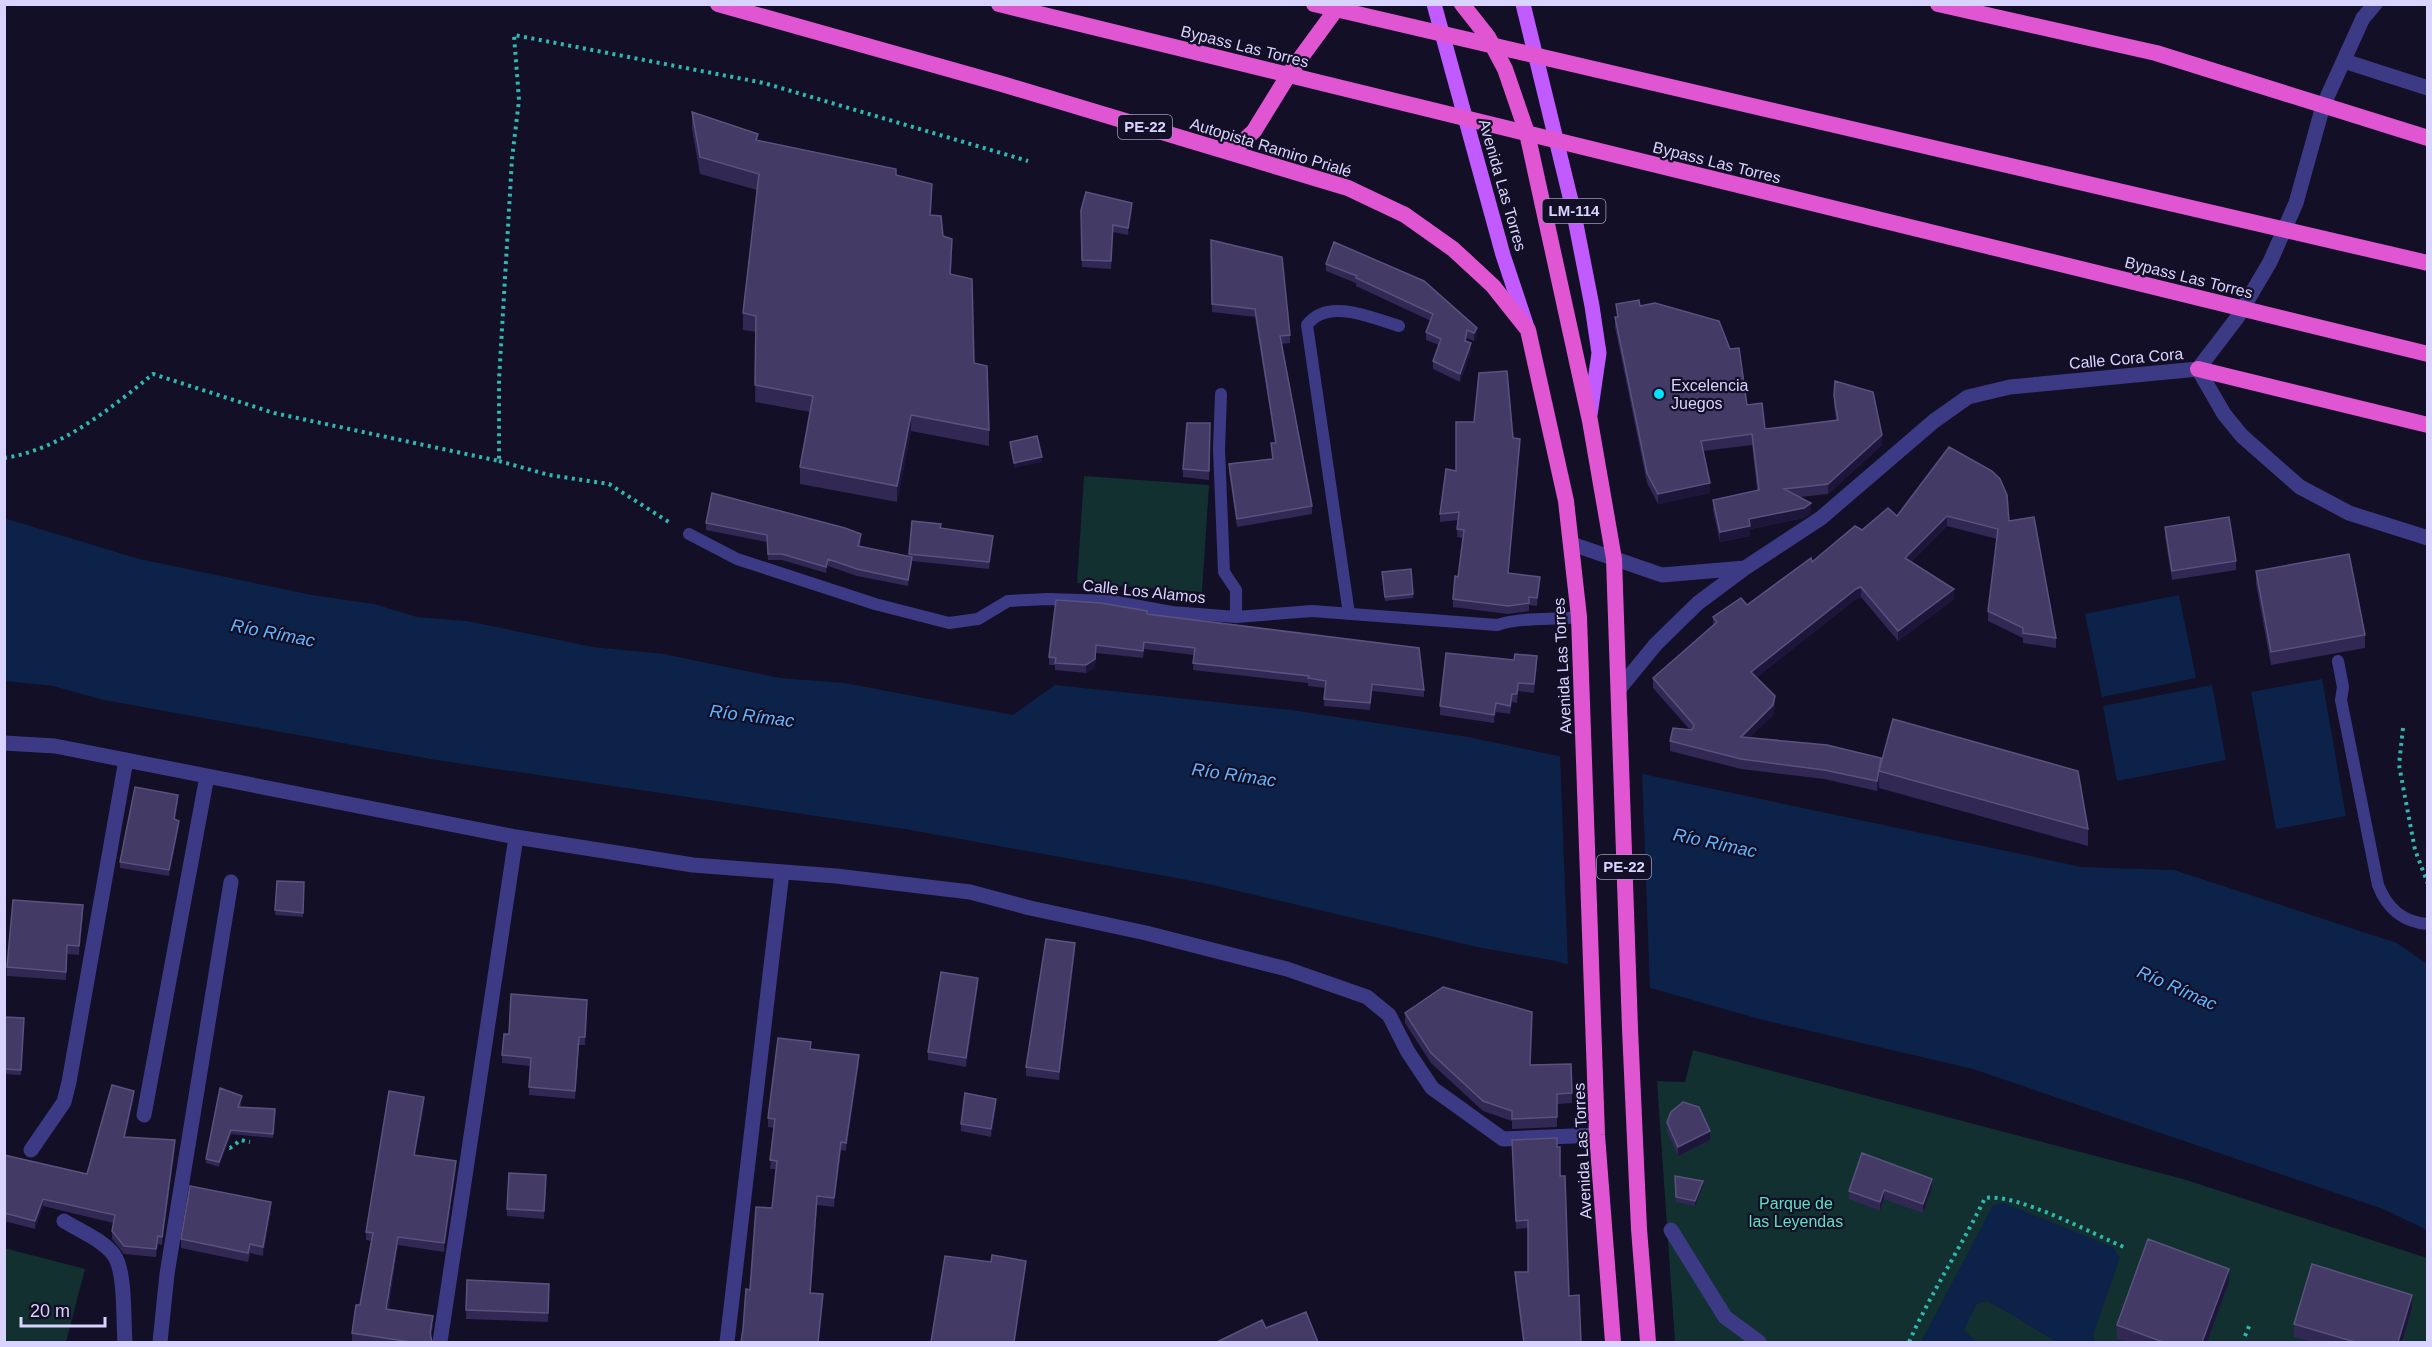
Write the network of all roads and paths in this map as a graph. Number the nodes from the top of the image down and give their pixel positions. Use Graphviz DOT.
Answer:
graph roads {
  1 [pos="718,4"];
  2 [pos="999,4"];
  3 [pos="1314,4"];
  4 [pos="1340,4"];
  5 [pos="1434,4"];
  6 [pos="1462,4"];
  7 [pos="1523,4"];
  8 [pos="1938,4"];
  9 [pos="2375,4"];
  10 [pos="2344,61"];
  11 [pos="2427,88"];
  12 [pos="2323,106"];
  13 [pos="2427,138"];
  14 [pos="1219,148"];
  15 [pos="1028,160"];
  16 [pos="2427,263"];
  17 [pos="1400,326"];
  18 [pos="1528,330"];
  19 [pos="2427,354"];
  20 [pos="2198,369"];
  21 [pos="1221,394"];
  22 [pos="1590,421"];
  23 [pos="2427,425"];
  24 [pos="4,458"];
  25 [pos="499,461"];
  26 [pos="689,534"];
  27 [pos="2427,538"];
  28 [pos="1572,544"];
  29 [pos="1614,559"];
  30 [pos="1745,568"];
  31 [pos="1349,614"];
  32 [pos="1236,617"];
  33 [pos="1579,617"];
  34 [pos="2338,661"];
  35 [pos="1619,698"];
  36 [pos="2403,728"];
  37 [pos="4,743"];
  38 [pos="126,760"];
  39 [pos="207,776"];
  40 [pos="516,837"];
  41 [pos="782,872"];
  42 [pos="231,882"];
  43 [pos="2427,884"];
  44 [pos="2427,924"];
  45 [pos="144,1115"];
  46 [pos="1597,1135"];
  47 [pos="189,1141"];
  48 [pos="250,1142"];
  49 [pos="31,1150"];
  50 [pos="64,1221"];
  51 [pos="1671,1230"];
  52 [pos="2126,1248"];
  53 [pos="2250,1324"];
  54 [pos="2245,1336"];
  55 [pos="125,1342"];
  56 [pos="160,1342"];
  57 [pos="440,1342"];
  58 [pos="727,1342"];
  59 [pos="1613,1342"];
  60 [pos="1648,1342"];
  61 [pos="1759,1342"];
  62 [pos="1909,1342"];
  1 -- 14 [label="highway, Autopista Ramiro Prialé / PE-22"];
  2 -- 19 [label="highway, Bypass Las Torres, bridge"];
  3 -- 16 [label="highway, bridge"];
  4 -- 14 [label="highway"];
  5 -- 18 [label="main road, Avenida Las Torres"];
  6 -- 22 [label="highway, PE-22, bridge"];
  7 -- 22 [label="main road, LM-114"];
  8 -- 12 [label="highway"];
  9 -- 10 [label="street, Calle Cora Cora"];
  10 -- 11 [label="street"];
  10 -- 12 [label="street, Calle Cora Cora"];
  12 -- 13 [label="highway"];
  12 -- 20 [label="street, Calle Cora Cora"];
  14 -- 18 [label="highway, Autopista Ramiro Prialé / PE-22"];
  15 -- 25 [label="path"];
  17 -- 31 [label="lane"];
  18 -- 28 [label="highway, Avenida Las Torres / PE-22"];
  20 -- 23 [label="highway"];
  20 -- 27 [label="street"];
  20 -- 30 [label="street, Calle Cora Cora"];
  21 -- 32 [label="lane"];
  22 -- 29 [label="highway, PE-22"];
  24 -- 25 [label="path"];
  25 -- 26 [label="path"];
  26 -- 32 [label="lane, Calle Los Alamos"];
  28 -- 29 [label="street, Calle Cora Cora"];
  28 -- 33 [label="highway, Avenida Las Torres / PE-22"];
  29 -- 30 [label="street, Calle Cora Cora"];
  29 -- 35 [label="highway, PE-22"];
  30 -- 35 [label="street, Calle Cora Cora"];
  31 -- 32 [label="lane, Calle Los Alamos"];
  31 -- 33 [label="lane, Calle Los Alamos"];
  33 -- 46 [label="highway, Avenida Las Torres / PE-22"];
  34 -- 44 [label="lane"];
  35 -- 60 [label="highway, PE-22"];
  36 -- 43 [label="path"];
  37 -- 38 [label="street"];
  38 -- 39 [label="street"];
  38 -- 49 [label="street"];
  39 -- 40 [label="street"];
  39 -- 45 [label="street"];
  40 -- 41 [label="street"];
  40 -- 57 [label="street"];
  41 -- 46 [label="street"];
  41 -- 58 [label="street"];
  42 -- 47 [label="street"];
  46 -- 59 [label="highway, Avenida Las Torres / PE-22"];
  47 -- 48 [label="path"];
  47 -- 56 [label="street"];
  50 -- 55 [label="street"];
  51 -- 61 [label="street"];
  52 -- 62 [label="path"];
  53 -- 54 [label="path"];
}
